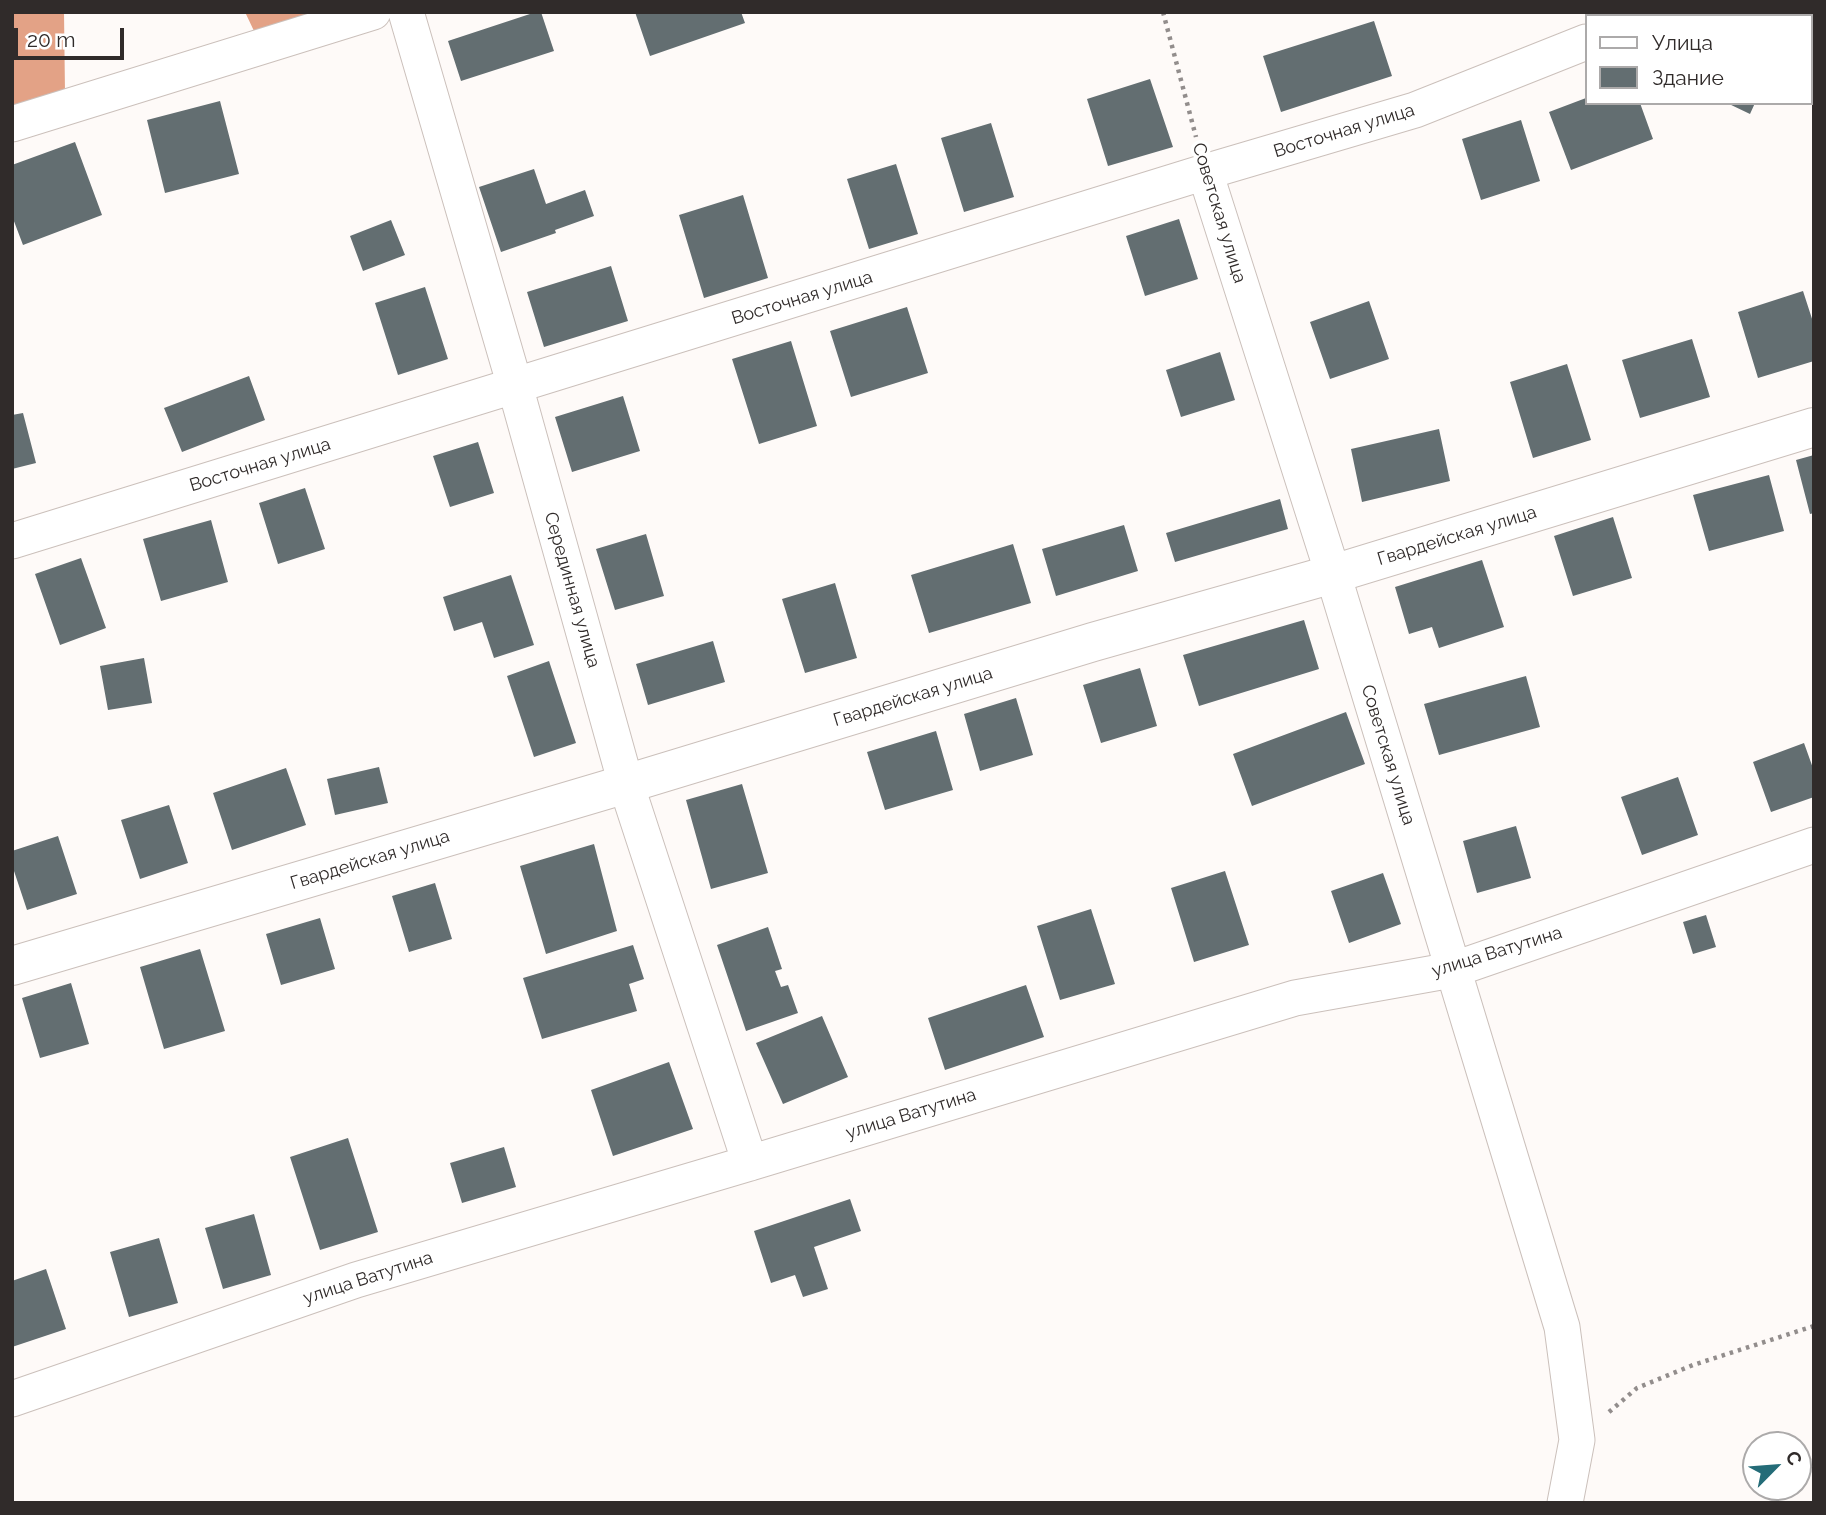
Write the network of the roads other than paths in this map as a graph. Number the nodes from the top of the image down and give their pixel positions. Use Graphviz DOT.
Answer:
graph roads {
  1 [pos="373,12"];
  2 [pos="406,12"];
  3 [pos="1584,42"];
  4 [pos="12,124"];
  5 [pos="1205,173"];
  6 [pos="516,386"];
  7 [pos="1814,427"];
  8 [pos="12,541"];
  9 [pos="1333,574"];
  10 [pos="626,784"];
  11 [pos="1814,845"];
  12 [pos="12,966"];
  13 [pos="1452,970"];
  14 [pos="750,1163"];
  15 [pos="12,1399"];
  16 [pos="1565,1503"];
  1 -- 4 [label="street"];
  2 -- 6 [label="street, Серединная улица"];
  3 -- 5 [label="street, Восточная улица"];
  5 -- 6 [label="street, Восточная улица"];
  5 -- 9 [label="street, Советская улица"];
  6 -- 8 [label="street, Восточная улица"];
  6 -- 10 [label="street, Серединная улица"];
  7 -- 9 [label="street, Гвардейская улица"];
  9 -- 10 [label="street, Гвардейская улица"];
  9 -- 13 [label="street, Советская улица"];
  10 -- 12 [label="street, Гвардейская улица"];
  10 -- 14 [label="street, Серединная улица"];
  11 -- 13 [label="street, улица Ватутина"];
  13 -- 14 [label="street, улица Ватутина"];
  13 -- 16 [label="street, Советская улица"];
  14 -- 15 [label="street, улица Ватутина"];
}
